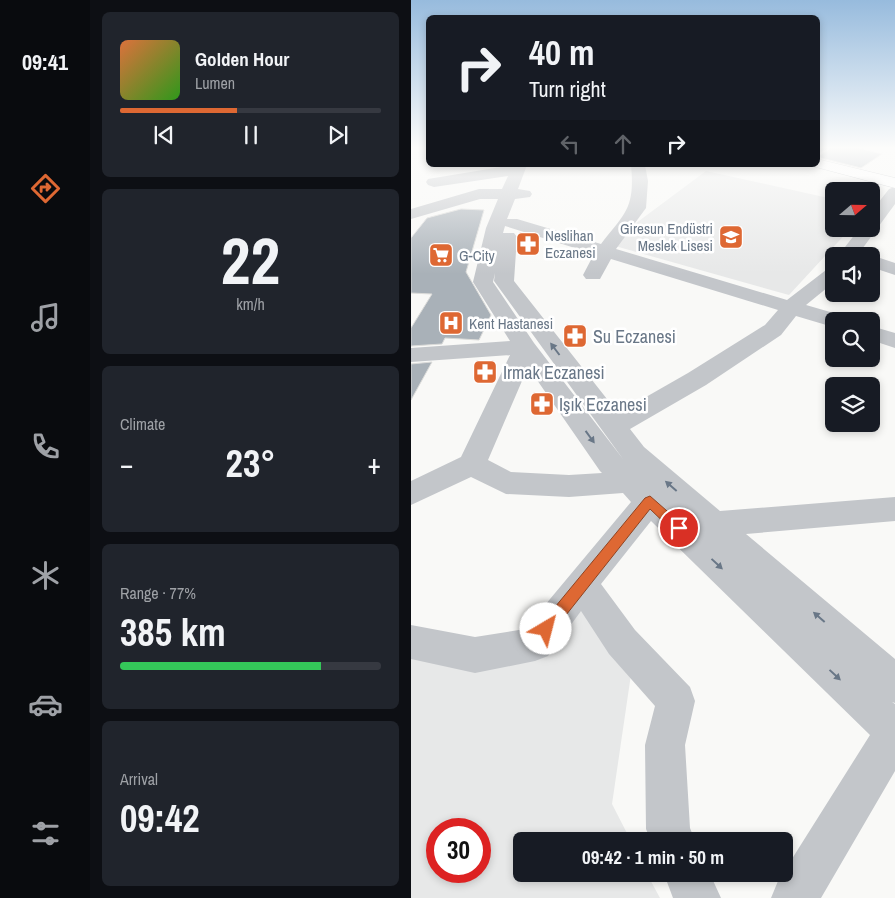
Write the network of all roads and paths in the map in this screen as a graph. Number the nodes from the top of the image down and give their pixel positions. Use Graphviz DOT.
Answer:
graph roads {
  1 [pos="490,190"];
  2 [pos="516,190"];
  3 [pos="519,190"];
  4 [pos="639,190"];
  5 [pos="895,192"];
  6 [pos="411,213"];
  7 [pos="880,214"];
  8 [pos="511,223"];
  9 [pos="605,251"];
  10 [pos="880,264"];
  11 [pos="895,269"];
  12 [pos="593,275"];
  13 [pos="825,280"];
  14 [pos="792,306"];
  15 [pos="825,317"];
  16 [pos="880,336"];
  17 [pos="895,341"];
  18 [pos="525,347"];
  19 [pos="411,355"];
  20 [pos="614,428"];
  21 [pos="472,464"];
  22 [pos="640,492"];
  23 [pos="411,494"];
  24 [pos="895,509"];
  25 [pos="713,524"];
  26 [pos="581,584"];
  27 [pos="411,642"];
  28 [pos="895,684"];
  29 [pos="895,731"];
  30 [pos="669,832"];
  31 [pos="690,882"];
  32 [pos="697,898"];
  33 [pos="795,898"];
  1 -- 6 [label="street"];
  2 -- 18 [label="street"];
  3 -- 8 [label="street"];
  4 -- 9 [label="street"];
  5 -- 7 [label="street"];
  8 -- 9 [label="street"];
  20 -- 8 [label="street, one-way"];
  9 -- 12 [label="street"];
  9 -- 14 [label="street"];
  10 -- 11 [label="street"];
  13 -- 14 [label="street"];
  14 -- 15 [label="street"];
  14 -- 20 [label="street"];
  16 -- 17 [label="street"];
  18 -- 19 [label="street"];
  18 -- 21 [label="street"];
  18 -- 22 [label="street, one-way"];
  25 -- 20 [label="street, one-way"];
  21 -- 22 [label="street"];
  21 -- 23 [label="street"];
  22 -- 26 [label="street"];
  22 -- 29 [label="street, one-way"];
  24 -- 25 [label="street"];
  28 -- 25 [label="street, one-way"];
  26 -- 27 [label="street"];
  26 -- 30 [label="street"];
  29 -- 33 [label="street"];
  31 -- 32 [label="street"];
}
